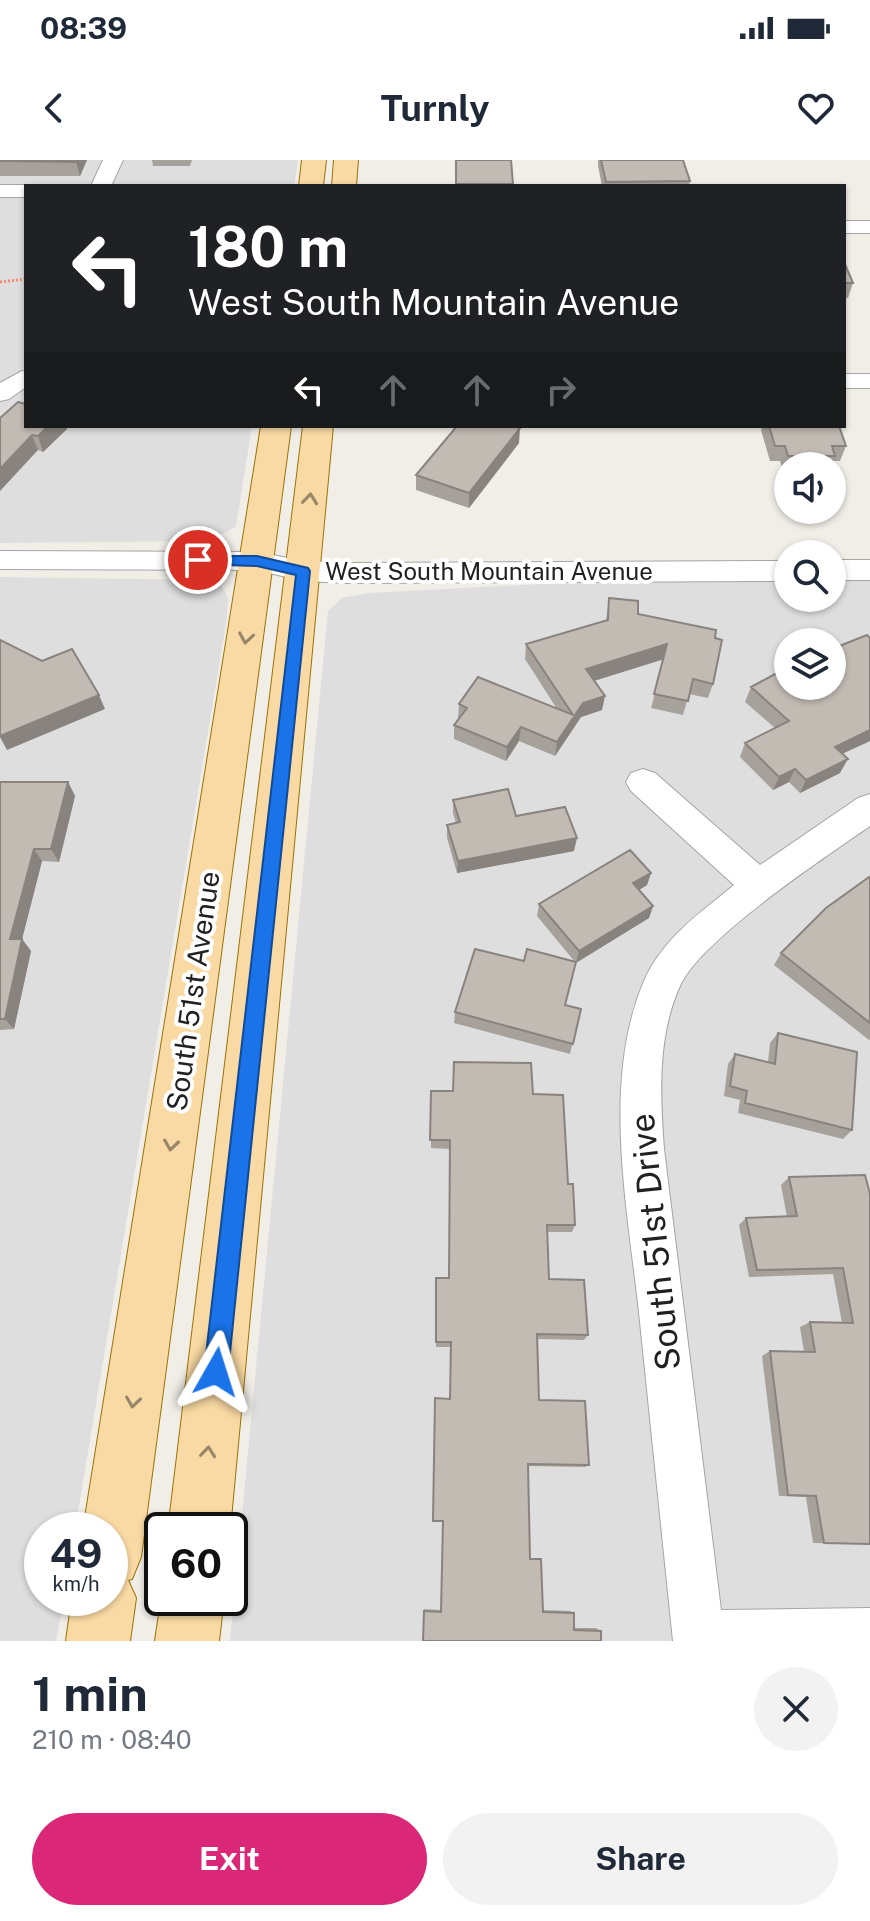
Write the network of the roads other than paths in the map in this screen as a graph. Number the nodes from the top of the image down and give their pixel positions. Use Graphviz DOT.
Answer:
graph roads {
  1 [pos="113,160"];
  2 [pos="314,160"];
  3 [pos="346,160"];
  4 [pos="102,184"];
  5 [pos="311,184"];
  6 [pos="344,184"];
  7 [pos="0,191"];
  8 [pos="24,191"];
  9 [pos="846,227"];
  10 [pos="870,227"];
  11 [pos="22,378"];
  12 [pos="846,381"];
  13 [pos="870,381"];
  14 [pos="0,394"];
  15 [pos="276,428"];
  16 [pos="318,428"];
  17 [pos="0,560"];
  18 [pos="257,561"];
  19 [pos="846,570"];
  20 [pos="870,570"];
  21 [pos="303,571"];
  22 [pos="774,571"];
  23 [pos="643,782"];
  24 [pos="870,808"];
  25 [pos="758,885"];
  26 [pos="117,1512"];
  27 [pos="201,1512"];
  28 [pos="101,1616"];
  29 [pos="190,1616"];
  30 [pos="870,1634"];
  31 [pos="698,1639"];
  32 [pos="98,1641"];
  33 [pos="187,1641"];
  1 -- 4 [label="street"];
  2 -- 5 [label="main road"];
  3 -- 6 [label="main road"];
  7 -- 8 [label="street"];
  9 -- 10 [label="street"];
  11 -- 14 [label="street"];
  12 -- 13 [label="street"];
  15 -- 18 [label="main road, South 51st Avenue"];
  21 -- 16 [label="main road, one-way"];
  17 -- 18 [label="street, West South Mountain Avenue"];
  18 -- 21 [label="street, West South Mountain Avenue"];
  18 -- 26 [label="main road, South 51st Avenue, one-way"];
  19 -- 20 [label="street"];
  21 -- 22 [label="street, West South Mountain Avenue"];
  27 -- 21 [label="main road, one-way"];
  23 -- 25 [label="street"];
  24 -- 25 [label="street, South 51st Drive"];
  25 -- 31 [label="street, South 51st Drive"];
  28 -- 32 [label="main road"];
  29 -- 33 [label="main road"];
  30 -- 31 [label="street"];
}
